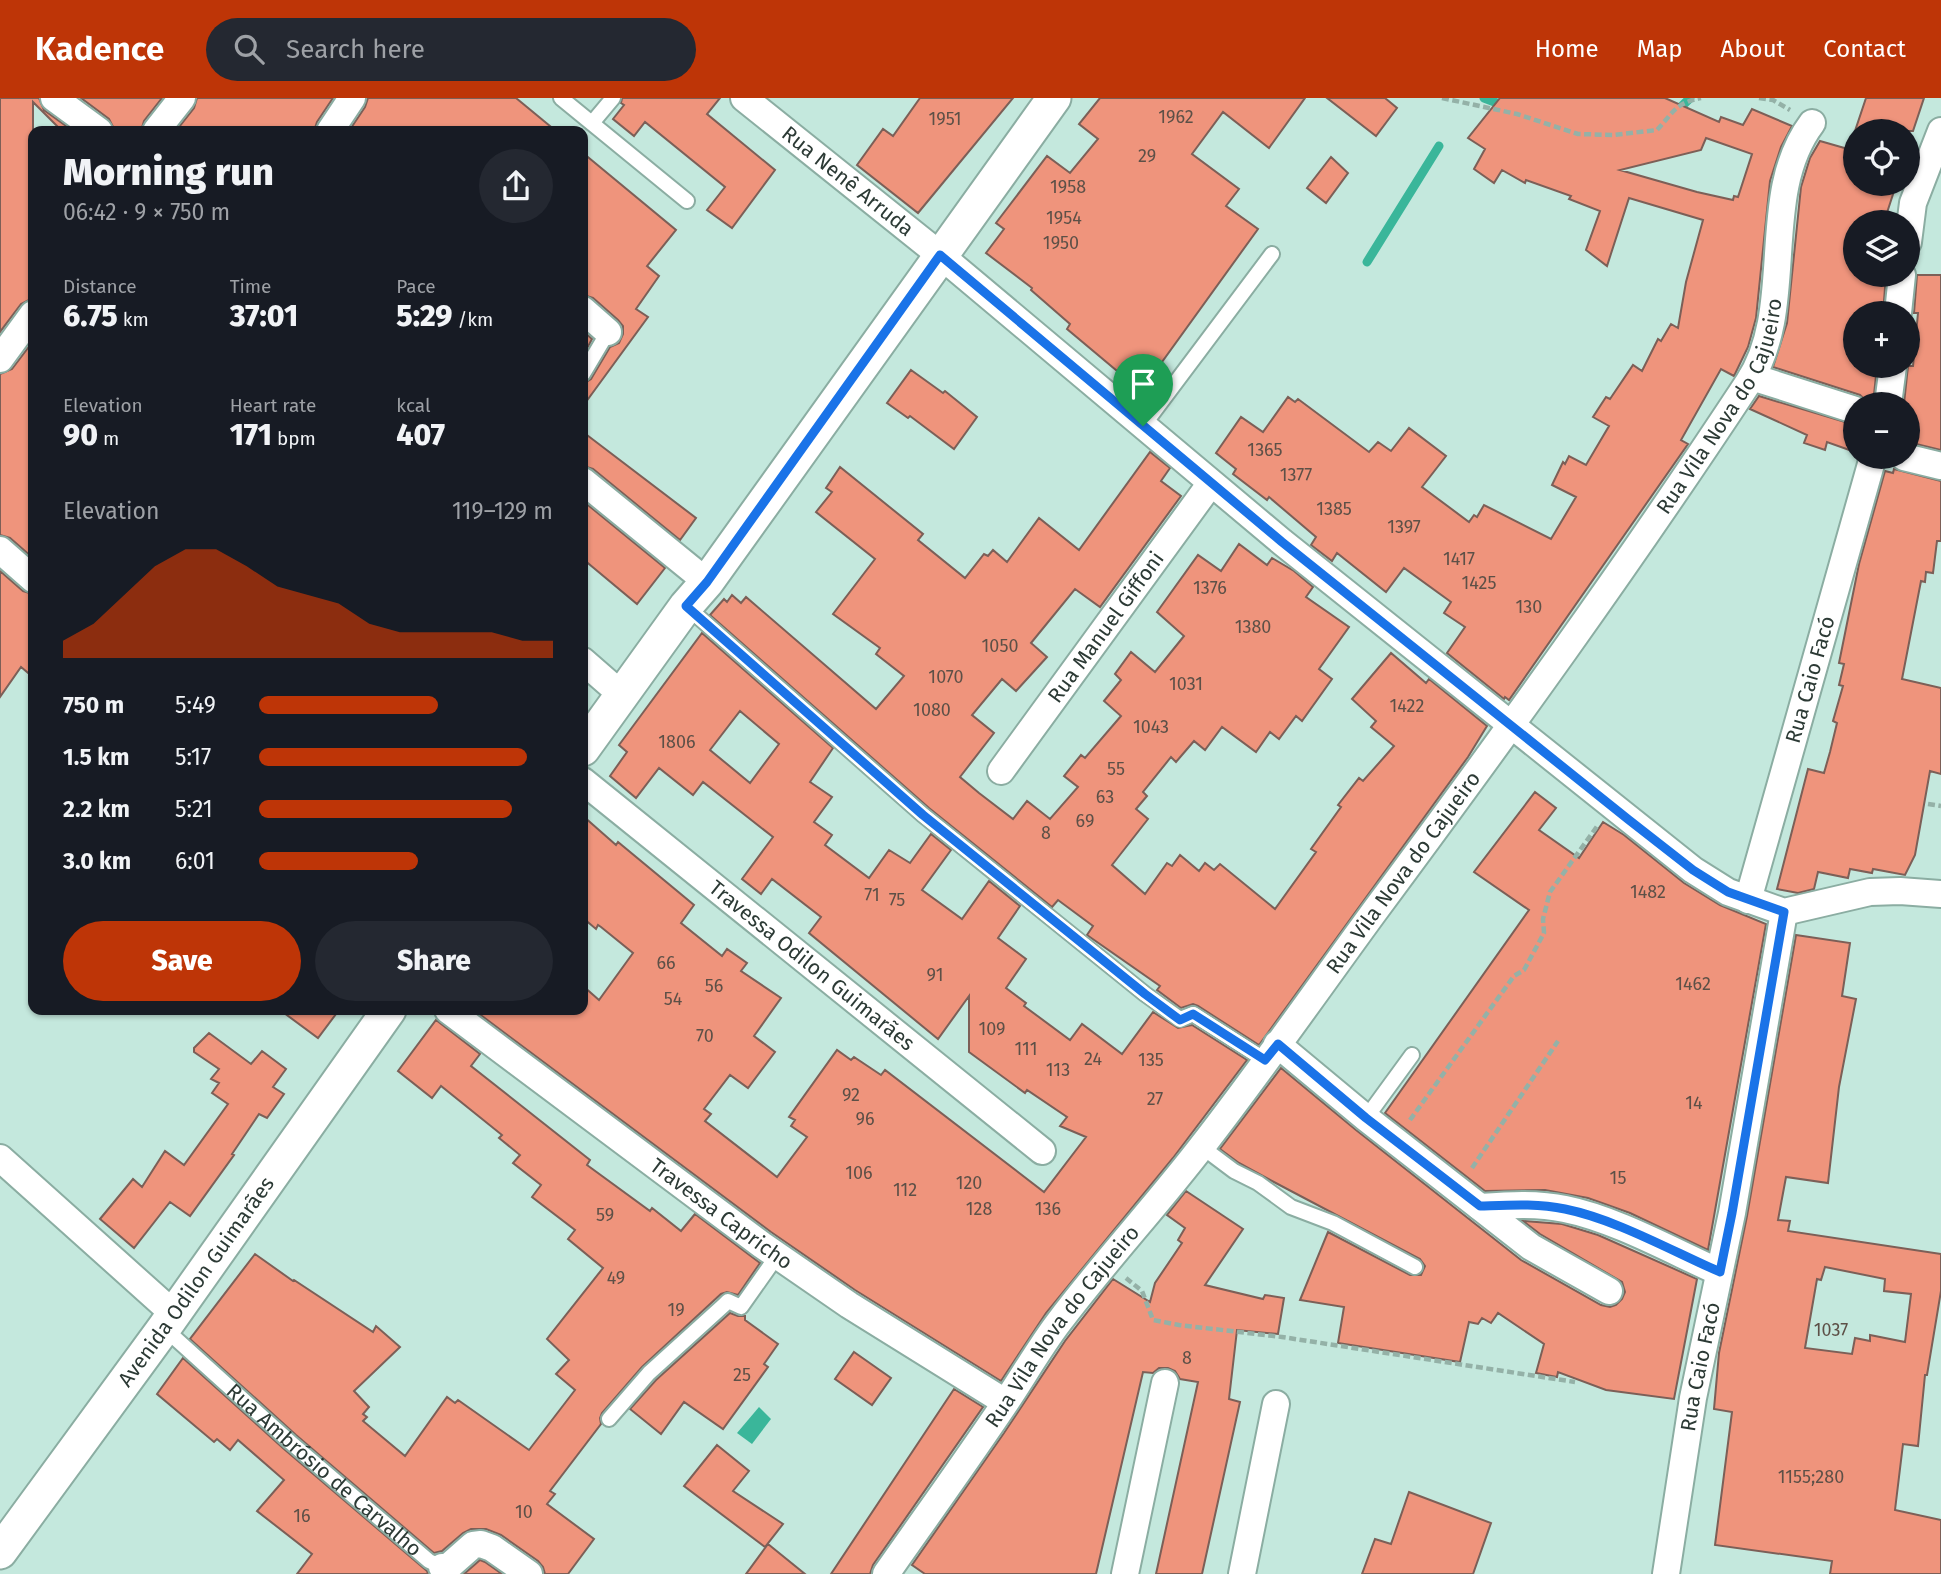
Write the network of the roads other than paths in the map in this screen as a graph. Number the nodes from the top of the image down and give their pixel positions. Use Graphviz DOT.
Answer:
graph roads {
  1 [pos="54,98"];
  2 [pos="182,98"];
  3 [pos="561,98"];
  4 [pos="613,98"];
  5 [pos="744,98"];
  6 [pos="1054,98"];
  7 [pos="1812,123"];
  8 [pos="592,124"];
  9 [pos="92,126"];
  10 [pos="160,126"];
  11 [pos="1941,131"];
  12 [pos="687,201"];
  13 [pos="1912,210"];
  14 [pos="1272,254"];
  15 [pos="940,255"];
  16 [pos="588,314"];
  17 [pos="28,330"];
  18 [pos="608,332"];
  19 [pos="0,359"];
  20 [pos="588,366"];
  21 [pos="1752,377"];
  22 [pos="1843,406"];
  23 [pos="1143,426"];
  24 [pos="1920,461"];
  25 [pos="1941,466"];
  26 [pos="1870,469"];
  27 [pos="1211,483"];
  28 [pos="588,486"];
  29 [pos="0,550"];
  30 [pos="28,575"];
  31 [pos="697,594"];
  32 [pos="588,666"];
  33 [pos="622,695"];
  34 [pos="1511,726"];
  35 [pos="588,742"];
  36 [pos="1001,771"];
  37 [pos="588,785"];
  38 [pos="1941,894"];
  39 [pos="1748,900"];
  40 [pos="1784,912"];
  41 [pos="385,1015"];
  42 [pos="454,1015"];
  43 [pos="1271,1052"];
  44 [pos="1412,1055"];
  45 [pos="1366,1118"];
  46 [pos="1202,1147"];
  47 [pos="1042,1151"];
  48 [pos="0,1158"];
  49 [pos="1480,1206"];
  50 [pos="777,1256"];
  51 [pos="1415,1266"];
  52 [pos="1720,1272"];
  53 [pos="1609,1291"];
  54 [pos="169,1321"];
  55 [pos="1165,1383"];
  56 [pos="1005,1402"];
  57 [pos="1276,1404"];
  58 [pos="609,1419"];
  59 [pos="0,1552"];
  60 [pos="442,1567"];
  61 [pos="528,1574"];
  62 [pos="886,1574"];
  63 [pos="1125,1574"];
  64 [pos="1242,1574"];
  65 [pos="1666,1574"];
  1 -- 9 [label="street"];
  2 -- 10 [label="street"];
  3 -- 8 [label="lane"];
  4 -- 8 [label="lane"];
  5 -- 15 [label="street, Rua Nenê Arruda"];
  6 -- 15 [label="street"];
  7 -- 21 [label="street, Rua Vila Nova do Cajueiro"];
  8 -- 12 [label="lane"];
  11 -- 13 [label="street"];
  14 -- 23 [label="lane"];
  15 -- 23 [label="street, Rua Nenê Arruda"];
  15 -- 31 [label="street"];
  16 -- 18 [label="street"];
  17 -- 19 [label="street"];
  18 -- 20 [label="lane"];
  21 -- 22 [label="street"];
  21 -- 34 [label="street, Rua Vila Nova do Cajueiro"];
  23 -- 27 [label="street, Rua Nenê Arruda"];
  24 -- 25 [label="street"];
  26 -- 39 [label="street, Rua Caio Facó"];
  27 -- 34 [label="street, Rua Nenê Arruda"];
  27 -- 36 [label="street, Rua Manuel Giffoni"];
  28 -- 31 [label="street"];
  29 -- 30 [label="street"];
  31 -- 33 [label="street"];
  31 -- 43 [label="lane"];
  32 -- 33 [label="street"];
  33 -- 35 [label="street"];
  34 -- 39 [label="street, Rua Nenê Arruda"];
  34 -- 43 [label="street, Rua Vila Nova do Cajueiro"];
  37 -- 47 [label="street, Travessa Odilon Guimarães"];
  38 -- 40 [label="street"];
  39 -- 40 [label="street, Rua Nenê Arruda"];
  40 -- 52 [label="street, Rua Caio Facó"];
  41 -- 54 [label="street, Avenida Odilon Guimarães"];
  42 -- 50 [label="street, Travessa Capricho"];
  43 -- 45 [label="street"];
  43 -- 46 [label="street, Rua Vila Nova do Cajueiro"];
  44 -- 45 [label="lane"];
  45 -- 49 [label="street"];
  46 -- 51 [label="lane"];
  46 -- 56 [label="street, Rua Vila Nova do Cajueiro"];
  48 -- 54 [label="street, Rua Ambrósio de Carvalho"];
  49 -- 52 [label="street"];
  49 -- 53 [label="street"];
  50 -- 56 [label="street, Travessa Capricho"];
  50 -- 58 [label="lane"];
  52 -- 65 [label="street, Rua Caio Facó"];
  54 -- 59 [label="street, Avenida Odilon Guimarães"];
  54 -- 60 [label="lane, Rua Ambrósio de Carvalho"];
  55 -- 63 [label="street"];
  56 -- 62 [label="street, Rua Vila Nova do Cajueiro"];
  57 -- 64 [label="street"];
  60 -- 61 [label="street, Rua Ambrósio de Carvalho"];
}
